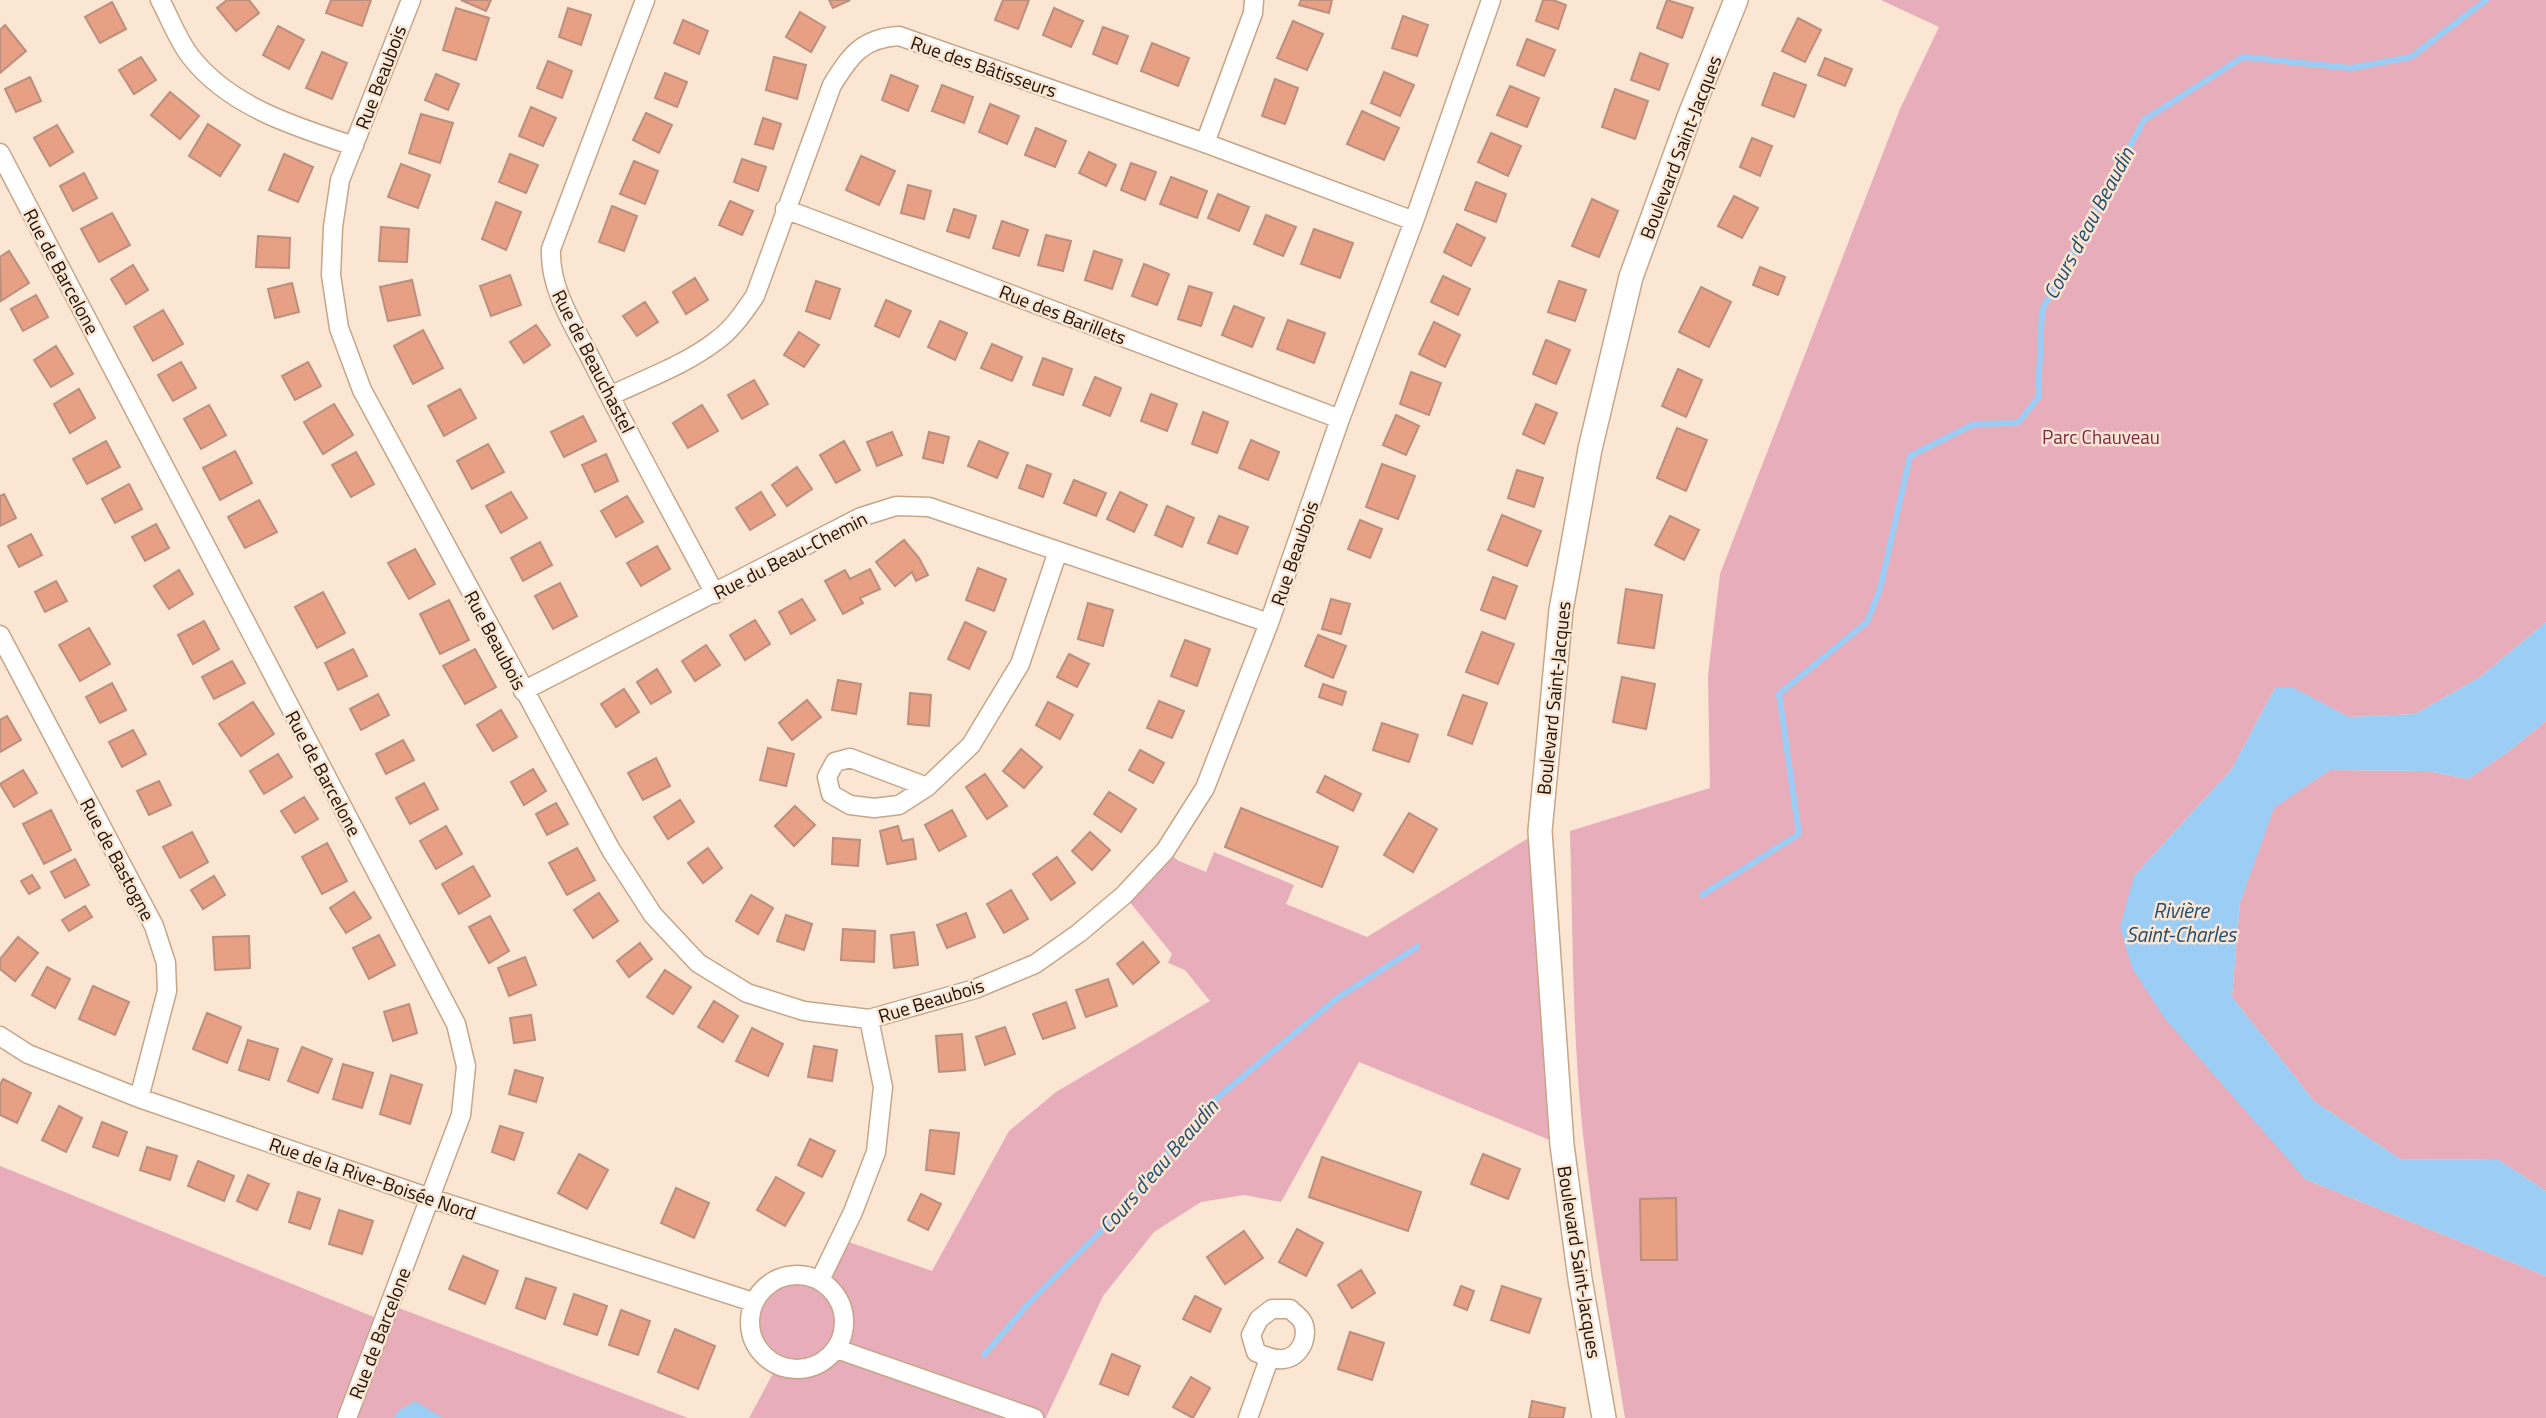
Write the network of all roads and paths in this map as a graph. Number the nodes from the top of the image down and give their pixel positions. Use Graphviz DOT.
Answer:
graph roads {
  1 [pos="160,0"];
  2 [pos="411,0"];
  3 [pos="645,0"];
  4 [pos="1254,0"];
  5 [pos="1491,0"];
  6 [pos="1736,0"];
  7 [pos="1205,143"];
  8 [pos="354,146"];
  9 [pos="0,153"];
  10 [pos="785,209"];
  11 [pos="1414,221"];
  12 [pos="610,396"];
  13 [pos="1340,419"];
  14 [pos="1058,551"];
  15 [pos="715,593"];
  16 [pos="1269,623"];
  17 [pos="0,635"];
  18 [pos="523,691"];
  19 [pos="927,787"];
  20 [pos="869,1019"];
  21 [pos="0,1036"];
  22 [pos="139,1098"];
  23 [pos="430,1198"];
  24 [pos="820,1280"];
  25 [pos="753,1302"];
  26 [pos="837,1349"];
  27 [pos="1269,1359"];
  28 [pos="347,1418"];
  29 [pos="1034,1418"];
  30 [pos="1248,1418"];
  31 [pos="1604,1418"];
  1 -- 8 [label="street"];
  2 -- 8 [label="street, Rue Beaubois"];
  3 -- 12 [label="street, Rue de Beauchastel"];
  4 -- 7 [label="street"];
  5 -- 11 [label="street, Rue Beaubois"];
  6 -- 31 [label="street, Boulevard Saint-Jacques"];
  7 -- 10 [label="street, Rue des Bâtisseurs"];
  7 -- 11 [label="street, Rue des Bâtisseurs"];
  8 -- 18 [label="street, Rue Beaubois"];
  9 -- 23 [label="street, Rue de Barcelone"];
  10 -- 12 [label="street, Rue des Bâtisseurs"];
  10 -- 13 [label="street, Rue des Barillets"];
  11 -- 13 [label="street, Rue Beaubois"];
  12 -- 15 [label="street, Rue de Beauchastel"];
  13 -- 16 [label="street, Rue Beaubois"];
  14 -- 15 [label="street, Rue du Beau-Chemin"];
  14 -- 16 [label="street, Rue du Beau-Chemin"];
  14 -- 19 [label="street"];
  15 -- 18 [label="street, Rue du Beau-Chemin"];
  16 -- 20 [label="street, Rue Beaubois"];
  17 -- 22 [label="street, Rue de Bastogne"];
  18 -- 20 [label="street, Rue Beaubois"];
  19 -- 19 [label="street"];
  20 -- 24 [label="street"];
  21 -- 22 [label="street, Rue de la Rive-Boisée Nord"];
  22 -- 23 [label="street, Rue de la Rive-Boisée Nord"];
  23 -- 25 [label="street, Rue de la Rive-Boisée Nord"];
  23 -- 28 [label="street, Rue de Barcelone"];
  24 -- 25 [label="street"];
  24 -- 26 [label="street"];
  25 -- 26 [label="street"];
  26 -- 29 [label="street"];
  27 -- 30 [label="street"];
}
